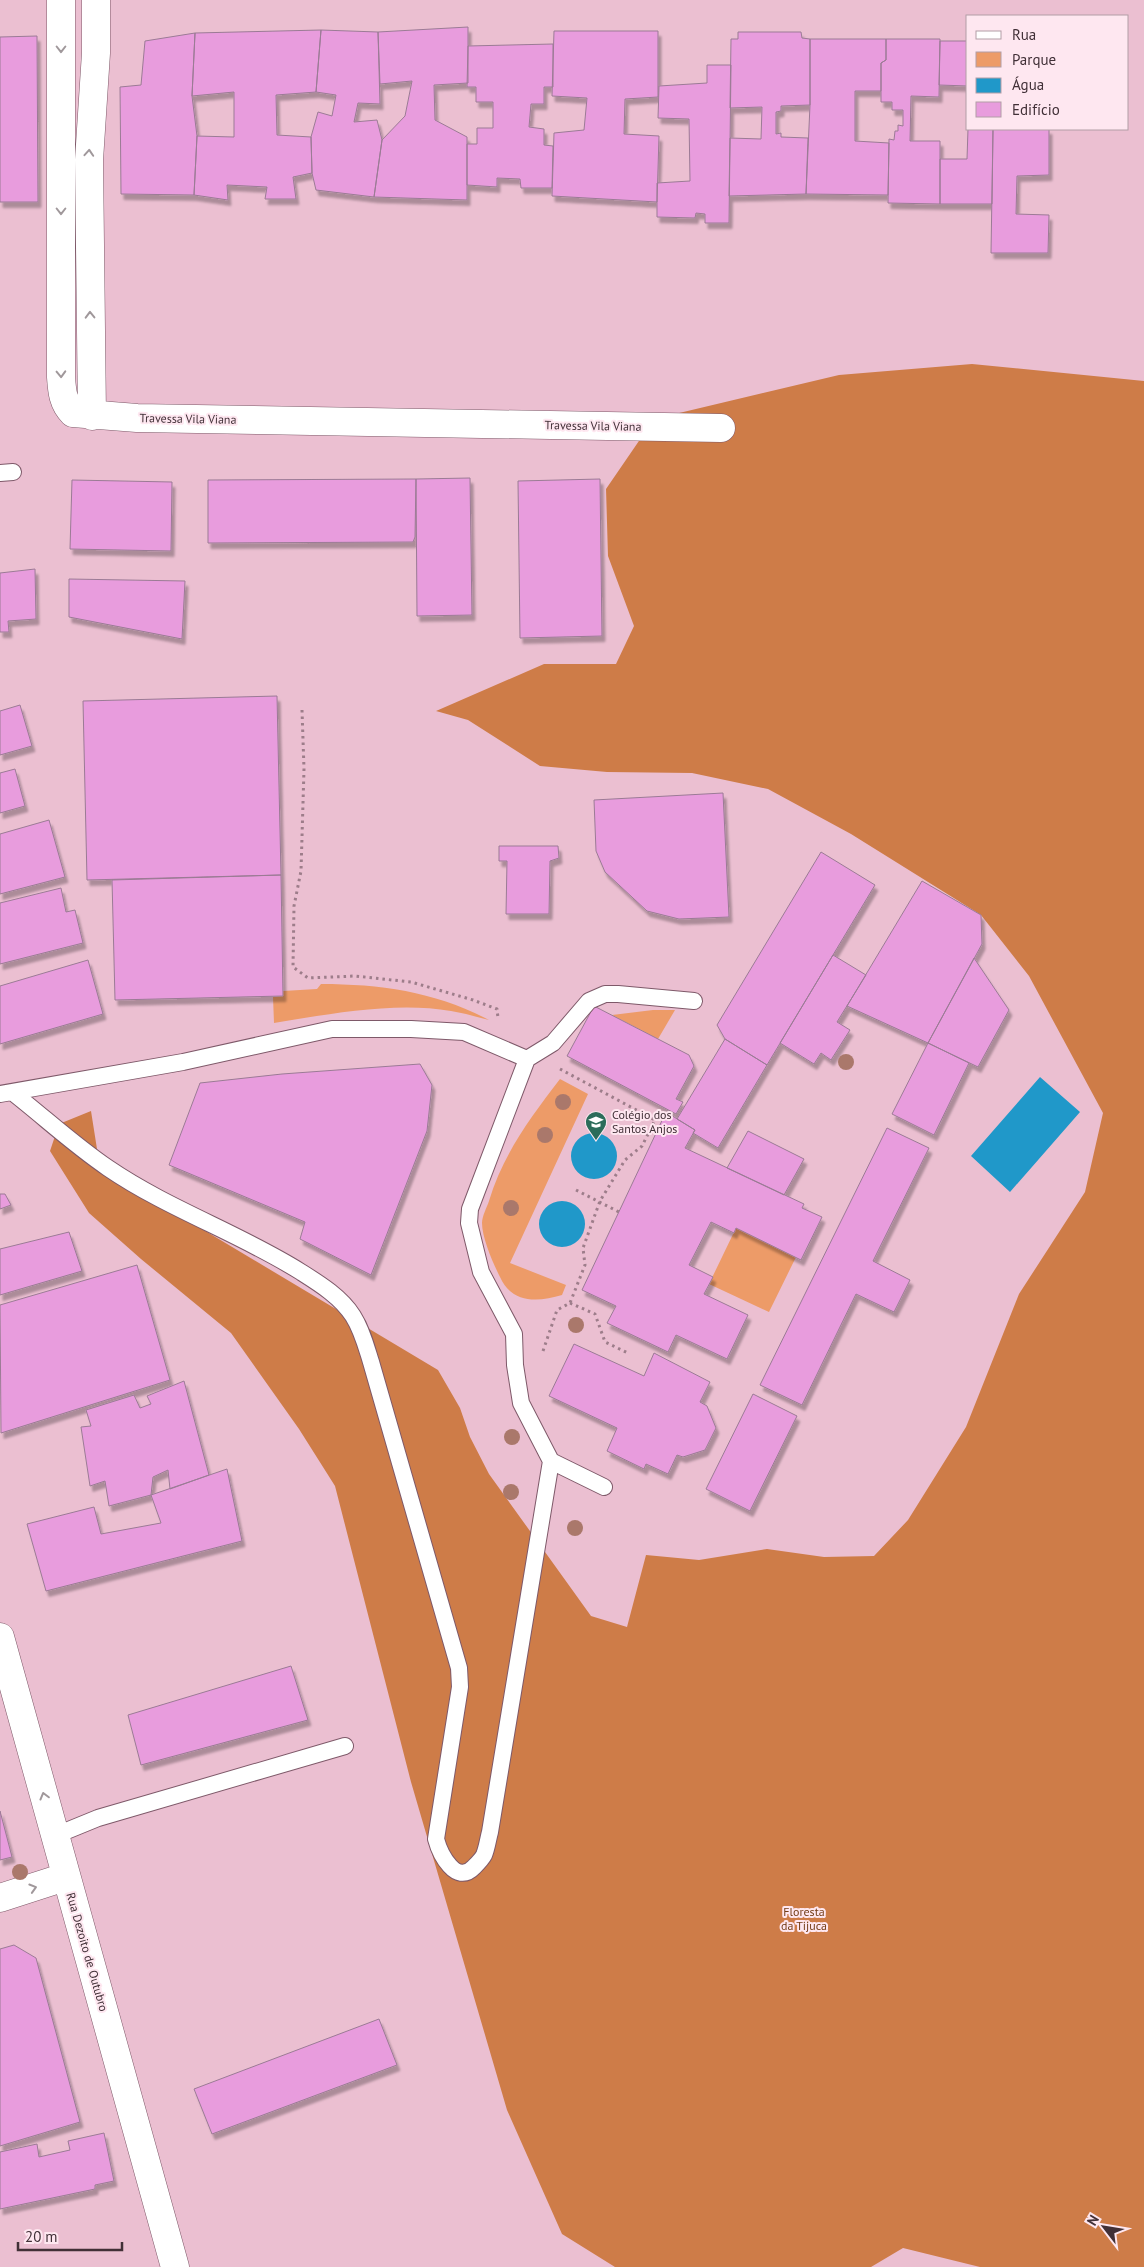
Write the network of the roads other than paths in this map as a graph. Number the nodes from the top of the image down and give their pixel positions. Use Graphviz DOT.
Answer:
graph roads {
  1 [pos="61,0"];
  2 [pos="96,0"];
  3 [pos="92,416"];
  4 [pos="721,428"];
  5 [pos="694,1001"];
  6 [pos="533,1056"];
  7 [pos="6,1093"];
  8 [pos="550,1461"];
  9 [pos="604,1487"];
  10 [pos="0,1637"];
  11 [pos="345,1746"];
  12 [pos="54,1836"];
  13 [pos="66,1877"];
  14 [pos="0,1898"];
  15 [pos="175,2267"];
  1 -- 3 [label="street, Travessa Vila Viana, one-way"];
  3 -- 2 [label="street, one-way"];
  3 -- 4 [label="street, Travessa Vila Viana"];
  5 -- 6 [label="lane"];
  6 -- 7 [label="lane"];
  6 -- 8 [label="lane"];
  7 -- 8 [label="lane"];
  8 -- 9 [label="lane"];
  12 -- 10 [label="street, Rua Dezoito de Outubro, one-way"];
  11 -- 12 [label="lane"];
  12 -- 13 [label="street, Rua Dezoito de Outubro"];
  14 -- 13 [label="street, one-way"];
  13 -- 15 [label="street, Rua Dezoito de Outubro"];
}
